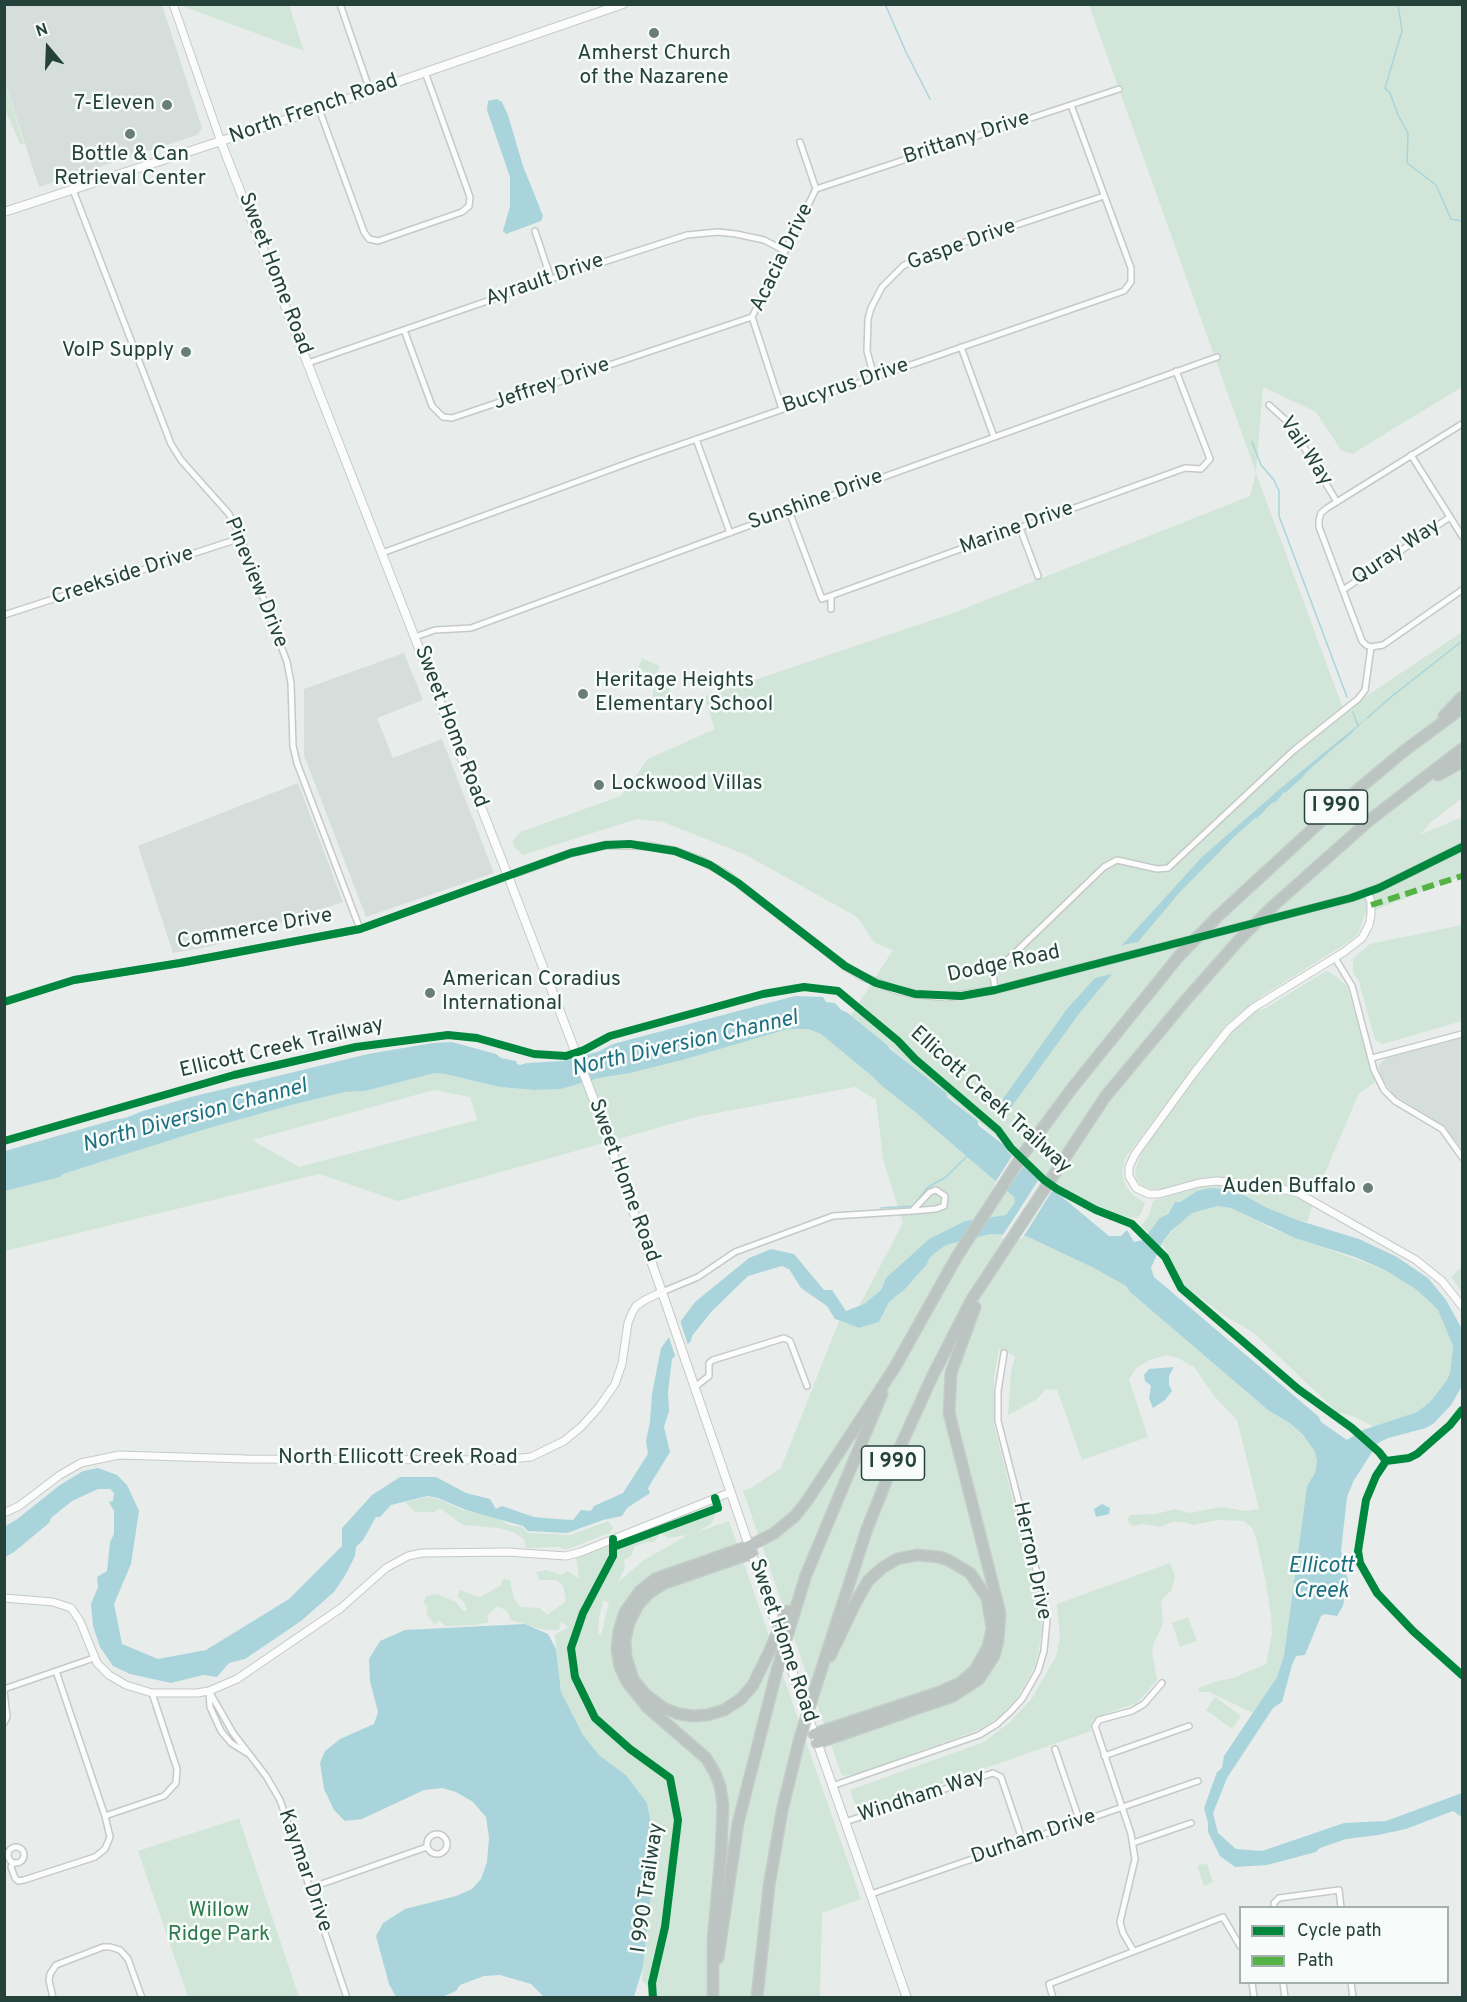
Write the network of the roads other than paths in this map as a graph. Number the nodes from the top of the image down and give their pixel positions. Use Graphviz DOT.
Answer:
graph roads {
  1 [pos="173,4"];
  2 [pos="340,4"];
  3 [pos="623,4"];
  4 [pos="604,8"];
  5 [pos="425,72"];
  6 [pos="1119,89"];
  7 [pos="370,91"];
  8 [pos="1071,105"];
  9 [pos="319,109"];
  10 [pos="221,142"];
  11 [pos="800,142"];
  12 [pos="816,189"];
  13 [pos="73,190"];
  14 [pos="1104,196"];
  15 [pos="4,212"];
  16 [pos="535,231"];
  17 [pos="785,251"];
  18 [pos="550,279"];
  19 [pos="752,317"];
  20 [pos="404,330"];
  21 [pos="961,347"];
  22 [pos="1217,357"];
  23 [pos="308,363"];
  24 [pos="1176,371"];
  25 [pos="874,377"];
  26 [pos="1269,405"];
  27 [pos="782,409"];
  28 [pos="1462,424"];
  29 [pos="994,437"];
  30 [pos="696,439"];
  31 [pos="1411,455"];
  32 [pos="1337,502"];
  33 [pos="789,511"];
  34 [pos="1450,517"];
  35 [pos="1020,528"];
  36 [pos="730,533"];
  37 [pos="1462,536"];
  38 [pos="241,538"];
  39 [pos="382,554"];
  40 [pos="1038,576"];
  41 [pos="1343,590"];
  42 [pos="1462,590"];
  43 [pos="831,596"];
  44 [pos="831,609"];
  45 [pos="4,615"];
  46 [pos="414,638"];
  47 [pos="1371,647"];
  48 [pos="1462,697"];
  49 [pos="1462,708"];
  50 [pos="1430,731"];
  51 [pos="1462,749"];
  52 [pos="1462,762"];
  53 [pos="1414,788"];
  54 [pos="1462,847"];
  55 [pos="508,876"];
  56 [pos="1367,892"];
  57 [pos="360,929"];
  58 [pos="1335,958"];
  59 [pos="994,990"];
  60 [pos="4,1002"];
  61 [pos="1462,1034"];
  62 [pos="1372,1058"];
  63 [pos="1462,1156"];
  64 [pos="912,1211"];
  65 [pos="987,1277"];
  66 [pos="662,1292"];
  67 [pos="1462,1306"];
  68 [pos="1004,1353"];
  69 [pos="895,1367"];
  70 [pos="807,1386"];
  71 [pos="695,1387"];
  72 [pos="731,1492"];
  73 [pos="4,1513"];
  74 [pos="750,1550"];
  75 [pos="4,1598"];
  76 [pos="790,1615"];
  77 [pos="94,1658"];
  78 [pos="56,1671"];
  79 [pos="1162,1683"];
  80 [pos="814,1689"];
  81 [pos="4,1690"];
  82 [pos="209,1691"];
  83 [pos="152,1693"];
  84 [pos="4,1723"];
  85 [pos="1189,1726"];
  86 [pos="816,1738"];
  87 [pos="1054,1749"];
  88 [pos="246,1753"];
  89 [pos="1104,1756"];
  90 [pos="1198,1781"];
  91 [pos="832,1786"];
  92 [pos="1122,1807"];
  93 [pos="105,1816"];
  94 [pos="845,1822"];
  95 [pos="1080,1822"];
  96 [pos="1191,1822"];
  97 [pos="1023,1842"];
  98 [pos="1133,1843"];
  99 [pos="427,1847"];
  100 [pos="13,1863"];
  101 [pos="310,1888"];
  102 [pos="871,1894"];
  103 [pos="1274,1906"];
  104 [pos="1341,1906"];
  105 [pos="1239,1944"];
  106 [pos="1133,1950"];
  107 [pos="713,1996"];
  108 [pos="53,1998"];
  109 [pos="142,1998"];
  110 [pos="347,1998"];
  111 [pos="757,1998"];
  112 [pos="907,1998"];
  113 [pos="1053,1998"];
  1 -- 10 [label="street, Sweet Home Road"];
  2 -- 7 [label="street"];
  3 -- 4 [label="main road, North French Road"];
  4 -- 5 [label="main road, North French Road"];
  5 -- 7 [label="main road, North French Road"];
  5 -- 9 [label="street"];
  6 -- 8 [label="street, Brittany Drive"];
  7 -- 9 [label="main road, North French Road"];
  8 -- 12 [label="street, Brittany Drive"];
  8 -- 14 [label="street, Bucyrus Drive"];
  9 -- 10 [label="main road, North French Road"];
  10 -- 13 [label="main road, North French Road"];
  10 -- 23 [label="main road, Sweet Home Road"];
  11 -- 12 [label="street, Acacia Drive"];
  12 -- 17 [label="street, Acacia Drive"];
  13 -- 15 [label="main road, North French Road"];
  13 -- 38 [label="street, Pineview Drive"];
  14 -- 21 [label="street, Bucyrus Drive"];
  14 -- 25 [label="street, Gaspe Drive"];
  16 -- 18 [label="street"];
  17 -- 18 [label="street, Ayrault Drive"];
  17 -- 19 [label="street, Acacia Drive"];
  18 -- 20 [label="street, Ayrault Drive"];
  19 -- 20 [label="street, Jeffrey Drive"];
  19 -- 27 [label="street, Acacia Drive"];
  20 -- 23 [label="street, Ayrault Drive"];
  21 -- 25 [label="street, Bucyrus Drive"];
  21 -- 29 [label="street"];
  22 -- 24 [label="street, Sunshine Drive"];
  23 -- 39 [label="main road, Sweet Home Road"];
  24 -- 29 [label="street, Sunshine Drive"];
  24 -- 35 [label="street, Marine Drive"];
  25 -- 27 [label="street, Bucyrus Drive"];
  26 -- 32 [label="street, Vail Way"];
  27 -- 30 [label="street, Bucyrus Drive"];
  28 -- 31 [label="street"];
  29 -- 33 [label="street, Sunshine Drive"];
  30 -- 36 [label="street"];
  30 -- 39 [label="street, Bucyrus Drive"];
  31 -- 32 [label="street"];
  31 -- 34 [label="street"];
  32 -- 41 [label="street"];
  33 -- 36 [label="street, Sunshine Drive"];
  33 -- 43 [label="street"];
  34 -- 37 [label="street"];
  34 -- 41 [label="street, Quray Way"];
  35 -- 40 [label="street"];
  35 -- 43 [label="street, Marine Drive"];
  36 -- 46 [label="street, Sunshine Drive"];
  38 -- 45 [label="street, Creekside Drive"];
  38 -- 57 [label="street, Pineview Drive"];
  39 -- 46 [label="main road, Sweet Home Road"];
  41 -- 47 [label="street"];
  42 -- 47 [label="street"];
  43 -- 44 [label="street"];
  46 -- 55 [label="main road, Sweet Home Road"];
  47 -- 59 [label="street"];
  48 -- 50 [label="highway"];
  49 -- 50 [label="highway, I 990"];
  50 -- 69 [label="highway, I 990, bridge"];
  51 -- 53 [label="highway, I 990"];
  52 -- 53 [label="highway"];
  53 -- 65 [label="highway, I 990, bridge"];
  54 -- 56 [label="street, Dodge Road"];
  55 -- 57 [label="street, Commerce Drive"];
  55 -- 59 [label="street, Dodge Road"];
  55 -- 66 [label="main road, Sweet Home Road"];
  56 -- 58 [label="street"];
  56 -- 59 [label="street, Dodge Road"];
  57 -- 60 [label="street, Commerce Drive"];
  58 -- 62 [label="street"];
  58 -- 67 [label="street"];
  61 -- 62 [label="street"];
  62 -- 63 [label="street"];
  64 -- 64 [label="street, North Ellicott Creek Road"];
  64 -- 66 [label="street, North Ellicott Creek Road"];
  65 -- 80 [label="highway, I 990"];
  65 -- 86 [label="highway"];
  66 -- 71 [label="main road, Sweet Home Road"];
  66 -- 73 [label="street, North Ellicott Creek Road"];
  68 -- 91 [label="street, Herron Drive"];
  69 -- 74 [label="highway"];
  69 -- 76 [label="highway, I 990"];
  70 -- 71 [label="street"];
  71 -- 72 [label="main road, Sweet Home Road"];
  72 -- 74 [label="main road, Sweet Home Road"];
  72 -- 82 [label="street"];
  74 -- 76 [label="highway, bridge"];
  74 -- 86 [label="main road, Sweet Home Road"];
  74 -- 107 [label="highway"];
  75 -- 77 [label="street"];
  76 -- 107 [label="highway, I 990, bridge"];
  77 -- 78 [label="street"];
  77 -- 83 [label="street"];
  78 -- 81 [label="street"];
  78 -- 93 [label="street"];
  79 -- 89 [label="street"];
  80 -- 86 [label="highway"];
  80 -- 111 [label="highway, I 990, bridge"];
  81 -- 84 [label="street"];
  82 -- 83 [label="street"];
  82 -- 88 [label="street, Kaymar Drive"];
  82 -- 88 [label="street, Kaymar Drive"];
  83 -- 93 [label="street"];
  85 -- 89 [label="street"];
  86 -- 91 [label="main road, Sweet Home Road"];
  87 -- 95 [label="street"];
  88 -- 101 [label="street, Kaymar Drive"];
  89 -- 92 [label="street"];
  90 -- 92 [label="street, Durham Drive"];
  91 -- 94 [label="main road, Sweet Home Road"];
  92 -- 95 [label="street, Durham Drive"];
  92 -- 98 [label="street"];
  93 -- 100 [label="street"];
  94 -- 97 [label="street, Windham Way"];
  94 -- 102 [label="main road, Sweet Home Road"];
  95 -- 97 [label="street, Durham Drive"];
  96 -- 98 [label="street"];
  97 -- 102 [label="street, Durham Drive"];
  98 -- 106 [label="street"];
  99 -- 101 [label="street"];
  101 -- 110 [label="street, Kaymar Drive"];
  102 -- 112 [label="main road, Sweet Home Road"];
  103 -- 104 [label="street"];
  105 -- 106 [label="street"];
  106 -- 113 [label="street"];
  108 -- 109 [label="street"];
}
